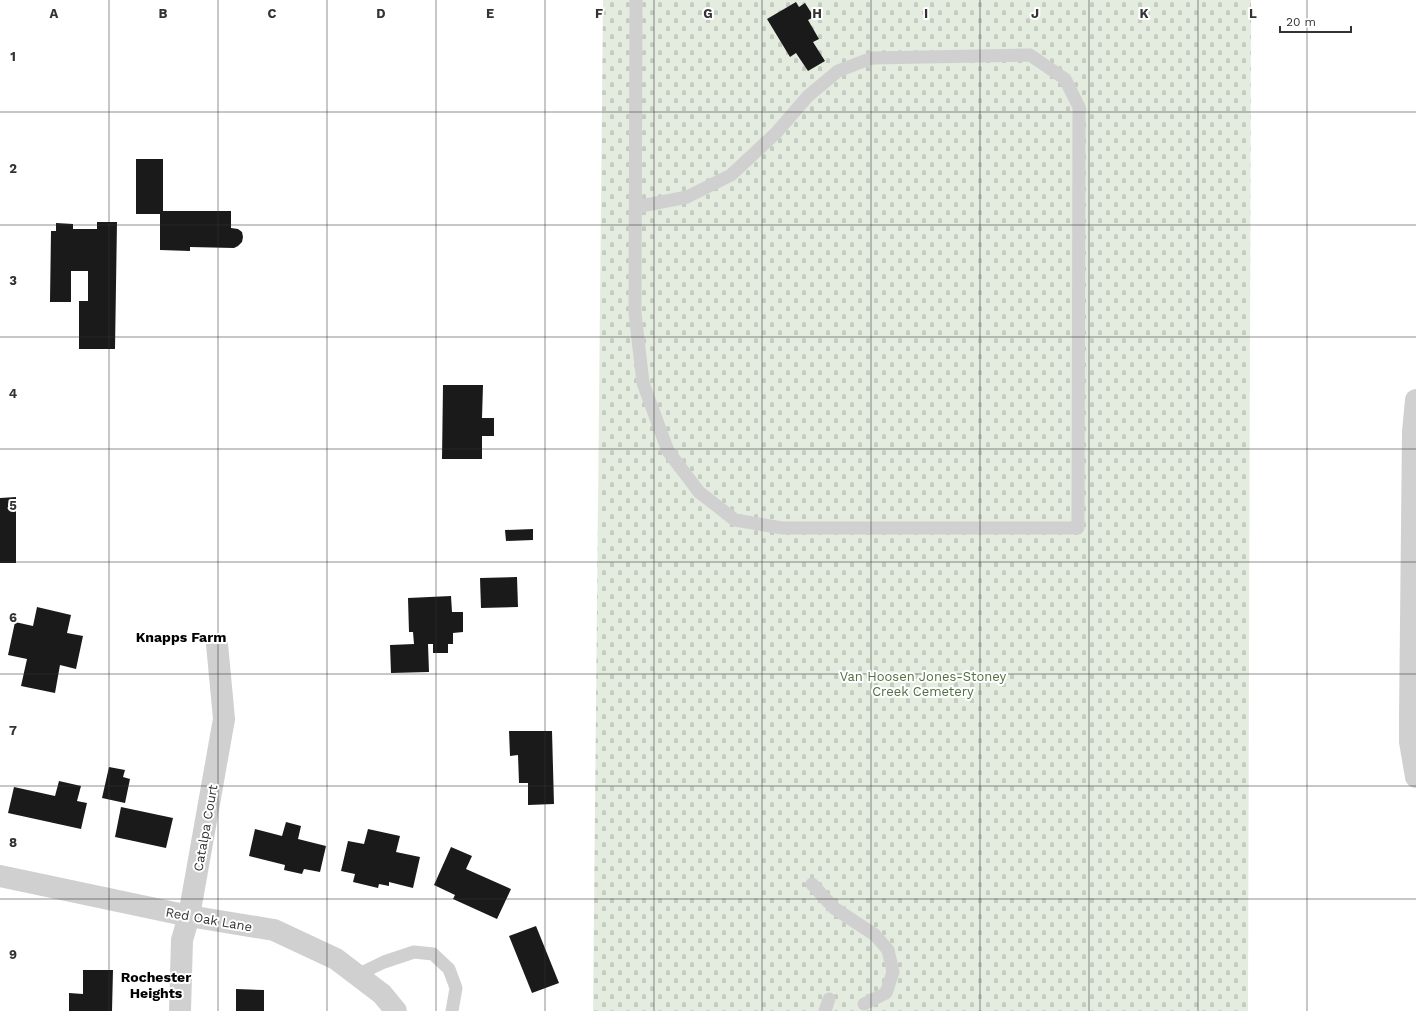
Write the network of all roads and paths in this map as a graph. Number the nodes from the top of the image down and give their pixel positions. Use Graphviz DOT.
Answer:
graph roads {
  1 [pos="636,0"];
  2 [pos="636,207"];
  3 [pos="1416,400"];
  4 [pos="217,644"];
  5 [pos="1416,777"];
  6 [pos="0,876"];
  7 [pos="812,884"];
  8 [pos="189,916"];
  9 [pos="358,975"];
  10 [pos="864,1004"];
  11 [pos="180,1011"];
  12 [pos="396,1011"];
  13 [pos="452,1011"];
  1 -- 2 [label="lane"];
  2 -- 2 [label="lane"];
  3 -- 5 [label="street"];
  4 -- 8 [label="street, Catalpa Court"];
  6 -- 8 [label="street, Red Oak Lane"];
  7 -- 10 [label="lane"];
  8 -- 9 [label="street, Red Oak Lane"];
  8 -- 11 [label="street, Catalpa Court"];
  9 -- 12 [label="street, Red Oak Lane"];
  9 -- 13 [label="lane"];
}
